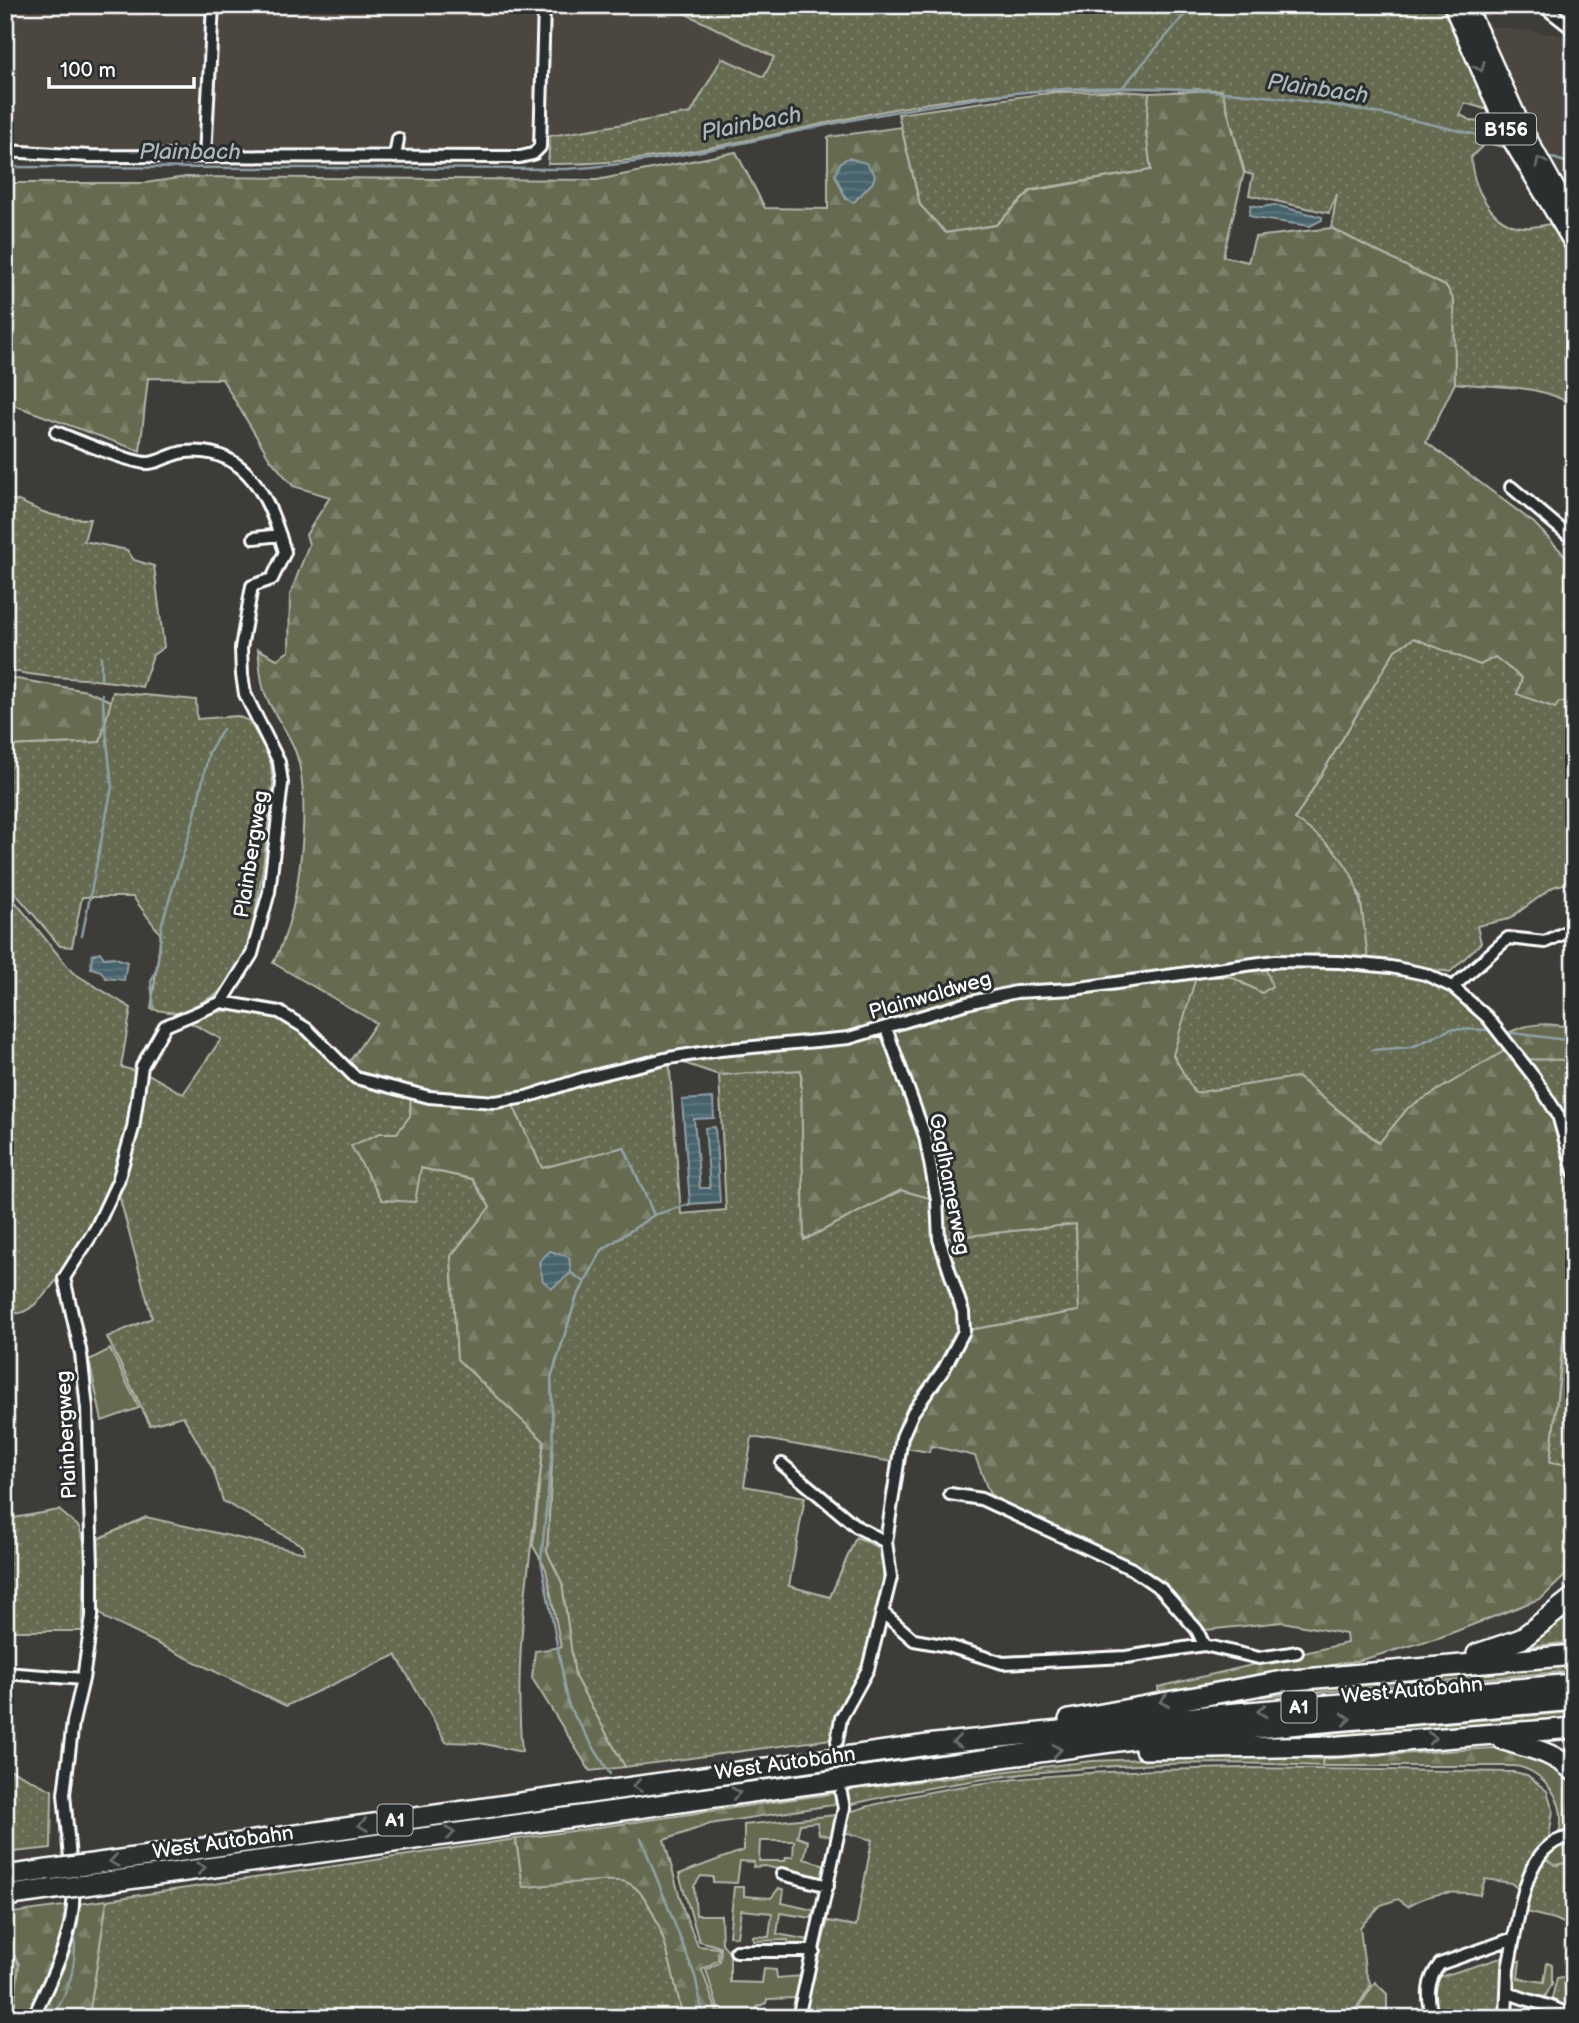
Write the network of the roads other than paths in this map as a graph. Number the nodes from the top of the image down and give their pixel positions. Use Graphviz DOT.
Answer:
graph roads {
  1 [pos="213,5"];
  2 [pos="544,5"];
  3 [pos="1452,5"];
  4 [pos="1467,5"];
  5 [pos="1542,5"];
  6 [pos="1574,30"];
  7 [pos="398,139"];
  8 [pos="5,151"];
  9 [pos="205,157"];
  10 [pos="395,157"];
  11 [pos="1574,221"];
  12 [pos="1574,246"];
  13 [pos="56,432"];
  14 [pos="1511,487"];
  15 [pos="280,535"];
  16 [pos="254,538"];
  17 [pos="1574,540"];
  18 [pos="1574,928"];
  19 [pos="1453,987"];
  20 [pos="222,1002"];
  21 [pos="886,1028"];
  22 [pos="1574,1172"];
  23 [pos="782,1464"];
  24 [pos="950,1494"];
  25 [pos="886,1542"];
  26 [pos="1574,1597"];
  27 [pos="882,1612"];
  28 [pos="1203,1645"];
  29 [pos="1297,1652"];
  30 [pos="1574,1655"];
  31 [pos="1451,1665"];
  32 [pos="5,1673"];
  33 [pos="83,1679"];
  34 [pos="1574,1684"];
  35 [pos="1574,1700"];
  36 [pos="1574,1728"];
  37 [pos="1025,1734"];
  38 [pos="1488,1734"];
  39 [pos="836,1741"];
  40 [pos="1089,1746"];
  41 [pos="1574,1771"];
  42 [pos="841,1793"];
  43 [pos="1574,1837"];
  44 [pos="782,1874"];
  45 [pos="85,1875"];
  46 [pos="5,1876"];
  47 [pos="828,1886"];
  48 [pos="5,1896"];
  49 [pos="1514,1938"];
  50 [pos="736,1951"];
  51 [pos="814,1951"];
  52 [pos="1508,1992"];
  53 [pos="33,2018"];
  54 [pos="798,2018"];
  55 [pos="1433,2018"];
  56 [pos="1506,2018"];
  57 [pos="1572,2018"];
  1 -- 9 [label="street"];
  2 -- 10 [label="street"];
  3 -- 12 [label="main road, B156, one-way"];
  11 -- 4 [label="main road, B156, one-way"];
  5 -- 6 [label="street"];
  7 -- 10 [label="street"];
  8 -- 9 [label="street"];
  9 -- 10 [label="street"];
  13 -- 15 [label="street, Plainbergweg"];
  14 -- 17 [label="street"];
  15 -- 16 [label="street"];
  15 -- 20 [label="street, Plainbergweg"];
  18 -- 19 [label="street"];
  19 -- 21 [label="street, Plainwaldweg"];
  19 -- 22 [label="street, Plainwaldweg"];
  20 -- 21 [label="street, Plainwaldweg"];
  20 -- 33 [label="street, Plainbergweg"];
  21 -- 25 [label="street, Gaglhamerweg"];
  23 -- 25 [label="street"];
  24 -- 28 [label="street"];
  25 -- 27 [label="street, Gaglhamerweg"];
  26 -- 31 [label="highway"];
  27 -- 28 [label="street"];
  27 -- 39 [label="street, Gaglhamerweg"];
  28 -- 29 [label="street"];
  30 -- 31 [label="highway"];
  31 -- 37 [label="highway, one-way"];
  32 -- 33 [label="street"];
  33 -- 53 [label="street, Plainbergweg"];
  34 -- 37 [label="highway, West Autobahn / A1, one-way"];
  40 -- 35 [label="highway, West Autobahn / A1, one-way"];
  36 -- 38 [label="highway"];
  37 -- 45 [label="highway, West Autobahn / A1, one-way"];
  40 -- 38 [label="highway, one-way"];
  38 -- 41 [label="highway"];
  45 -- 40 [label="highway, West Autobahn / A1, one-way"];
  42 -- 47 [label="street"];
  43 -- 49 [label="street"];
  44 -- 47 [label="street"];
  45 -- 46 [label="highway, West Autobahn / A1, bridge"];
  45 -- 48 [label="highway, West Autobahn / A1, bridge"];
  47 -- 51 [label="street"];
  49 -- 52 [label="street"];
  49 -- 55 [label="street"];
  50 -- 51 [label="street"];
  51 -- 54 [label="street"];
  52 -- 56 [label="street"];
  52 -- 57 [label="street"];
}
